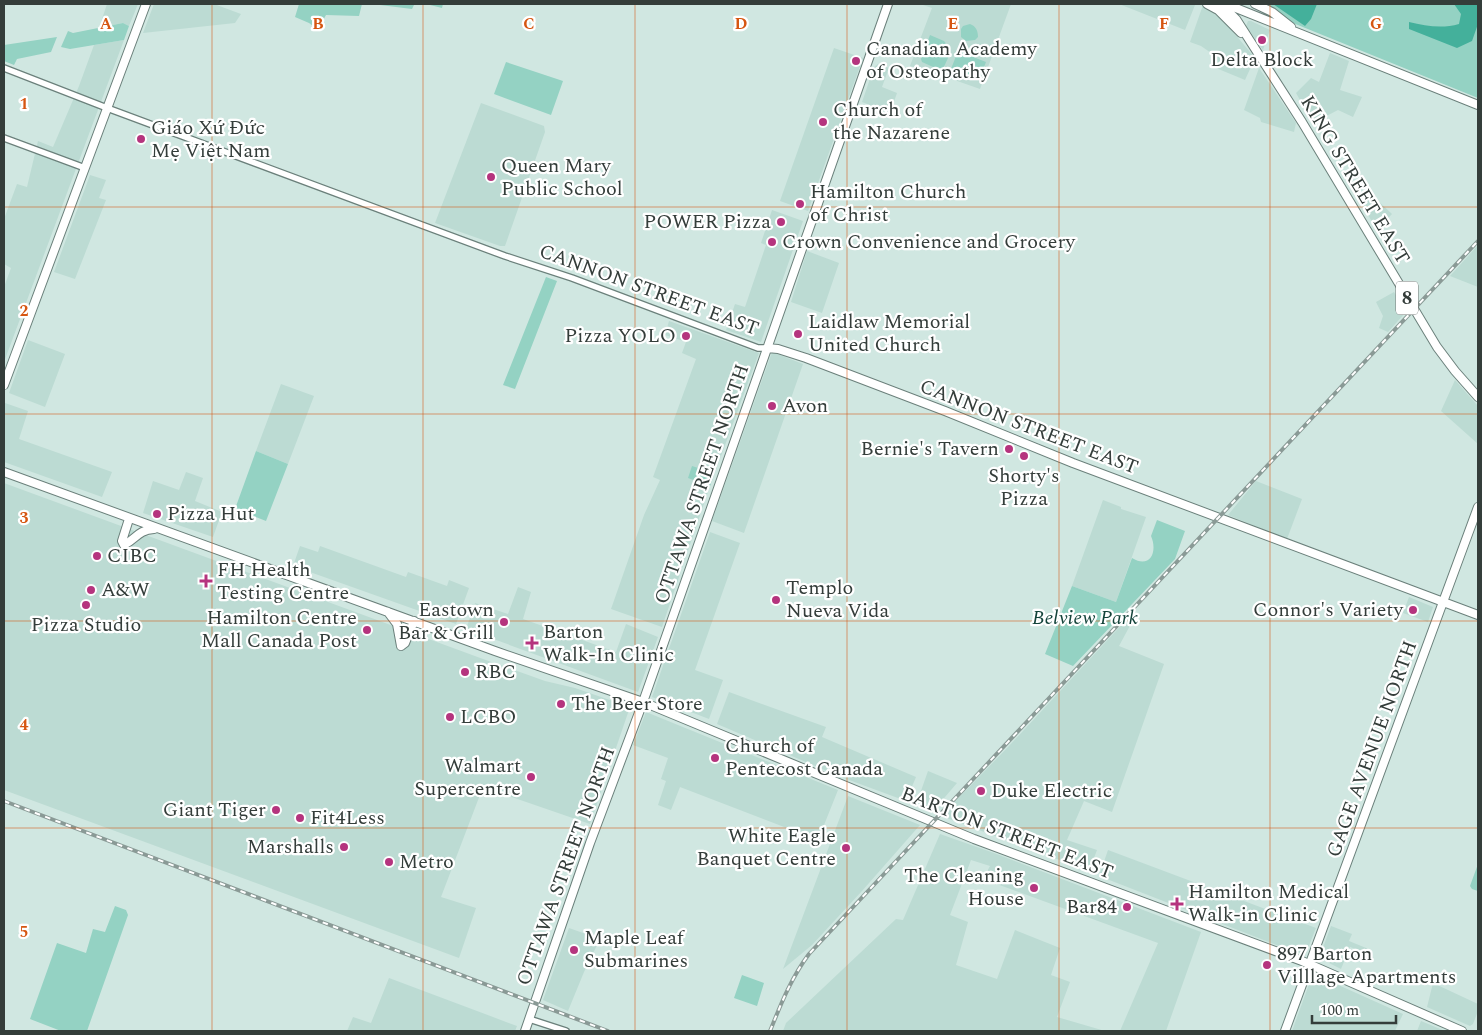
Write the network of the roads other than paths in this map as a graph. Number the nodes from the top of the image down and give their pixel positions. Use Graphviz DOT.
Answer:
graph roads {
  1 [pos="146,4"];
  2 [pos="888,4"];
  3 [pos="1207,4"];
  4 [pos="1221,4"];
  5 [pos="1226,4"];
  6 [pos="1256,4"];
  7 [pos="1272,23"];
  8 [pos="1243,30"];
  9 [pos="1310,39"];
  10 [pos="1251,43"];
  11 [pos="4,68"];
  12 [pos="1478,106"];
  13 [pos="107,108"];
  14 [pos="4,138"];
  15 [pos="85,168"];
  16 [pos="767,348"];
  17 [pos="4,385"];
  18 [pos="1478,397"];
  19 [pos="4,472"];
  20 [pos="1478,507"];
  21 [pos="129,519"];
  22 [pos="157,529"];
  23 [pos="1443,602"];
  24 [pos="387,611"];
  25 [pos="1478,615"];
  26 [pos="414,621"];
  27 [pos="643,702"];
  28 [pos="1310,964"];
  29 [pos="529,1019"];
  30 [pos="525,1031"];
  31 [pos="566,1031"];
  32 [pos="1285,1031"];
  33 [pos="1462,1031"];
  1 -- 13 [label="main road"];
  2 -- 16 [label="main road, OTTAWA STREET NORTH"];
  3 -- 10 [label="main road, 8"];
  4 -- 8 [label="main road, KING STREET EAST"];
  5 -- 7 [label="main road"];
  6 -- 9 [label="main road"];
  7 -- 8 [label="main road"];
  7 -- 9 [label="main road"];
  8 -- 10 [label="main road, KING STREET EAST"];
  9 -- 12 [label="main road"];
  10 -- 18 [label="main road, KING STREET EAST / 8"];
  11 -- 13 [label="street, CANNON STREET EAST"];
  13 -- 15 [label="main road"];
  13 -- 16 [label="street, CANNON STREET EAST"];
  14 -- 15 [label="street"];
  15 -- 17 [label="main road"];
  16 -- 23 [label="main road, CANNON STREET EAST"];
  16 -- 27 [label="main road, OTTAWA STREET NORTH"];
  19 -- 21 [label="main road, BARTON STREET EAST"];
  20 -- 23 [label="main road, GAGE AVENUE NORTH"];
  21 -- 22 [label="main road, BARTON STREET EAST"];
  21 -- 22 [label="main road"];
  22 -- 24 [label="main road, BARTON STREET EAST"];
  23 -- 25 [label="main road, CANNON STREET EAST"];
  23 -- 28 [label="main road, GAGE AVENUE NORTH"];
  24 -- 26 [label="main road, BARTON STREET EAST"];
  24 -- 26 [label="main road"];
  26 -- 27 [label="main road, BARTON STREET EAST"];
  27 -- 28 [label="main road, BARTON STREET EAST"];
  27 -- 29 [label="main road, OTTAWA STREET NORTH"];
  28 -- 32 [label="main road, GAGE AVENUE NORTH"];
  28 -- 33 [label="main road, BARTON STREET EAST"];
  29 -- 30 [label="main road, OTTAWA STREET NORTH"];
  29 -- 31 [label="street"];
}
